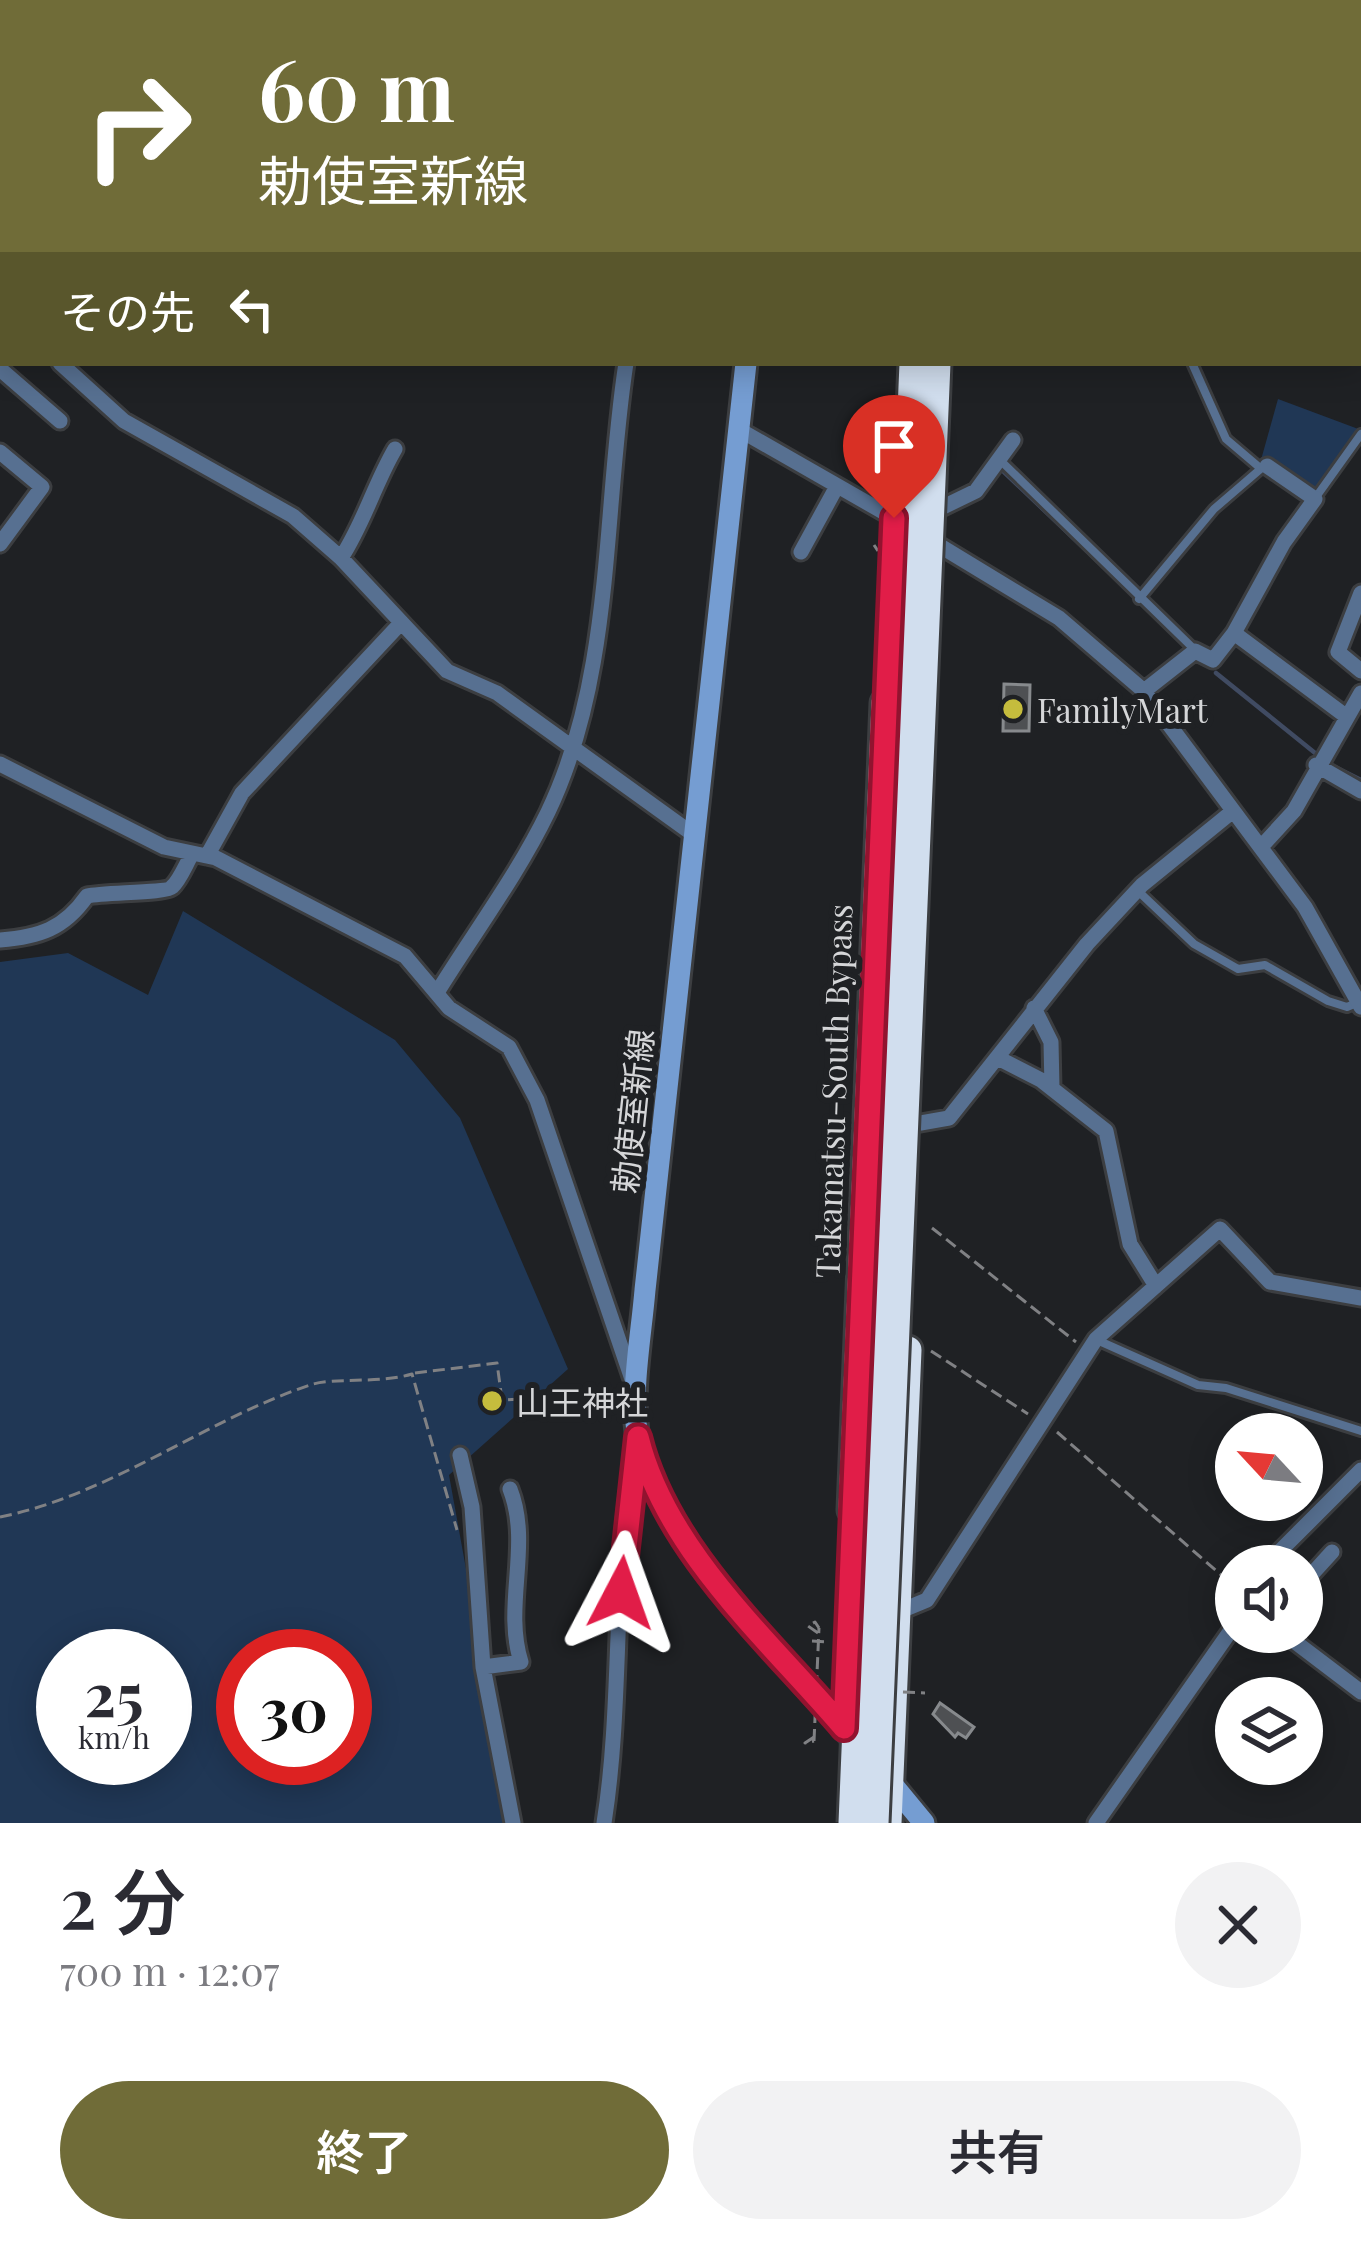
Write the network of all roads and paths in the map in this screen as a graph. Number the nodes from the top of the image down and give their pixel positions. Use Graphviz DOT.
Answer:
graph roads {
  1 [pos="63,366"];
  2 [pos="626,366"];
  3 [pos="746,366"];
  4 [pos="902,366"];
  5 [pos="914,366"];
  6 [pos="937,366"];
  7 [pos="946,366"];
  8 [pos="1193,366"];
  9 [pos="0,369"];
  10 [pos="60,421"];
  11 [pos="738,429"];
  12 [pos="1361,434"];
  13 [pos="1013,440"];
  14 [pos="395,449"];
  15 [pos="0,452"];
  16 [pos="999,459"];
  17 [pos="1263,466"];
  18 [pos="836,488"];
  19 [pos="1315,499"];
  20 [pos="941,508"];
  21 [pos="894,518"];
  22 [pos="0,544"];
  23 [pos="941,547"];
  24 [pos="801,552"];
  25 [pos="341,558"];
  26 [pos="1361,593"];
  27 [pos="1138,599"];
  28 [pos="399,625"];
  29 [pos="1234,633"];
  30 [pos="1195,651"];
  31 [pos="1361,671"];
  32 [pos="1144,691"];
  33 [pos="1361,693"];
  34 [pos="1346,717"];
  35 [pos="571,751"];
  36 [pos="1319,760"];
  37 [pos="0,764"];
  38 [pos="1361,790"];
  39 [pos="1233,811"];
  40 [pos="694,835"];
  41 [pos="1261,847"];
  42 [pos="200,855"];
  43 [pos="1138,890"];
  44 [pos="0,940"];
  45 [pos="438,992"];
  46 [pos="1360,1004"];
  47 [pos="1034,1008"];
  48 [pos="998,1058"];
  49 [pos="1052,1088"];
  50 [pos="915,1124"];
  51 [pos="932,1228"];
  52 [pos="1156,1286"];
  53 [pos="1361,1298"];
  54 [pos="1092,1346"];
  55 [pos="928,1349"];
  56 [pos="412,1374"];
  57 [pos="600,1394"];
  58 [pos="637,1394"];
  59 [pos="1044,1425"];
  60 [pos="1361,1431"];
  61 [pos="638,1437"];
  62 [pos="460,1455"];
  63 [pos="1361,1470"];
  64 [pos="510,1489"];
  65 [pos="0,1517"];
  66 [pos="1286,1545"];
  67 [pos="460,1546"];
  68 [pos="1332,1552"];
  69 [pos="1323,1562"];
  70 [pos="1215,1569"];
  71 [pos="898,1612"];
  72 [pos="818,1633"];
  73 [pos="814,1640"];
  74 [pos="828,1642"];
  75 [pos="1215,1653"];
  76 [pos="1310,1653"];
  77 [pos="482,1667"];
  78 [pos="1361,1692"];
  79 [pos="844,1728"];
  80 [pos="814,1737"];
  81 [pos="891,1783"];
  82 [pos="513,1823"];
  83 [pos="604,1823"];
  84 [pos="839,1823"];
  85 [pos="852,1823"];
  86 [pos="875,1823"];
  87 [pos="889,1823"];
  88 [pos="924,1823"];
  89 [pos="1096,1823"];
  1 -- 25 [label="street"];
  2 -- 35 [label="street"];
  3 -- 11 [label="main road, 勅使室新線"];
  4 -- 21 [label="highway, Takamatsu-South Bypass"];
  5 -- 85 [label="highway, bridge"];
  6 -- 86 [label="highway, bridge"];
  7 -- 20 [label="highway"];
  8 -- 17 [label="lane"];
  9 -- 10 [label="street"];
  11 -- 18 [label="street"];
  11 -- 40 [label="main road, 勅使室新線"];
  12 -- 19 [label="lane"];
  13 -- 16 [label="street"];
  14 -- 25 [label="street"];
  15 -- 22 [label="street"];
  16 -- 20 [label="street"];
  16 -- 27 [label="lane"];
  17 -- 19 [label="street"];
  17 -- 27 [label="lane"];
  18 -- 21 [label="street"];
  18 -- 24 [label="street"];
  19 -- 29 [label="street"];
  20 -- 23 [label="highway"];
  21 -- 23 [label="street"];
  21 -- 79 [label="highway, Takamatsu-South Bypass"];
  23 -- 32 [label="street"];
  23 -- 50 [label="highway"];
  25 -- 28 [label="street"];
  26 -- 31 [label="street"];
  27 -- 30 [label="lane"];
  28 -- 35 [label="street"];
  28 -- 42 [label="street"];
  29 -- 30 [label="street"];
  29 -- 34 [label="street"];
  30 -- 32 [label="street"];
  32 -- 39 [label="street"];
  33 -- 34 [label="street"];
  34 -- 36 [label="street"];
  35 -- 40 [label="street"];
  35 -- 45 [label="street"];
  36 -- 38 [label="street"];
  36 -- 41 [label="street"];
  37 -- 42 [label="street"];
  39 -- 41 [label="street"];
  39 -- 43 [label="street"];
  40 -- 58 [label="main road, 勅使室新線"];
  41 -- 46 [label="street"];
  42 -- 44 [label="street"];
  42 -- 45 [label="street"];
  43 -- 46 [label="lane"];
  43 -- 47 [label="street"];
  45 -- 58 [label="street"];
  47 -- 48 [label="street"];
  47 -- 49 [label="street"];
  48 -- 49 [label="street"];
  48 -- 50 [label="street"];
  49 -- 52 [label="street"];
  50 -- 71 [label="highway"];
  51 -- 54 [label="path"];
  52 -- 53 [label="street"];
  52 -- 54 [label="street"];
  54 -- 59 [label="street"];
  54 -- 60 [label="lane"];
  55 -- 59 [label="path"];
  56 -- 57 [label="path"];
  56 -- 65 [label="path"];
  56 -- 67 [label="path"];
  58 -- 61 [label="main road, 勅使室新線"];
  59 -- 70 [label="path"];
  59 -- 71 [label="street"];
  61 -- 79 [label="main road, 勅使室新線"];
  61 -- 83 [label="street"];
  62 -- 77 [label="street"];
  63 -- 66 [label="street"];
  64 -- 77 [label="street"];
  68 -- 69 [label="street"];
  71 -- 81 [label="highway"];
  72 -- 73 [label="path, bridge"];
  73 -- 74 [label="path"];
  73 -- 80 [label="path, bridge"];
  75 -- 89 [label="street"];
  76 -- 78 [label="street"];
  77 -- 82 [label="street"];
  79 -- 81 [label="main road, 勅使室新線"];
  79 -- 84 [label="highway, Takamatsu-South Bypass"];
  81 -- 87 [label="highway"];
  81 -- 88 [label="main road, 勅使室新線"];
}
